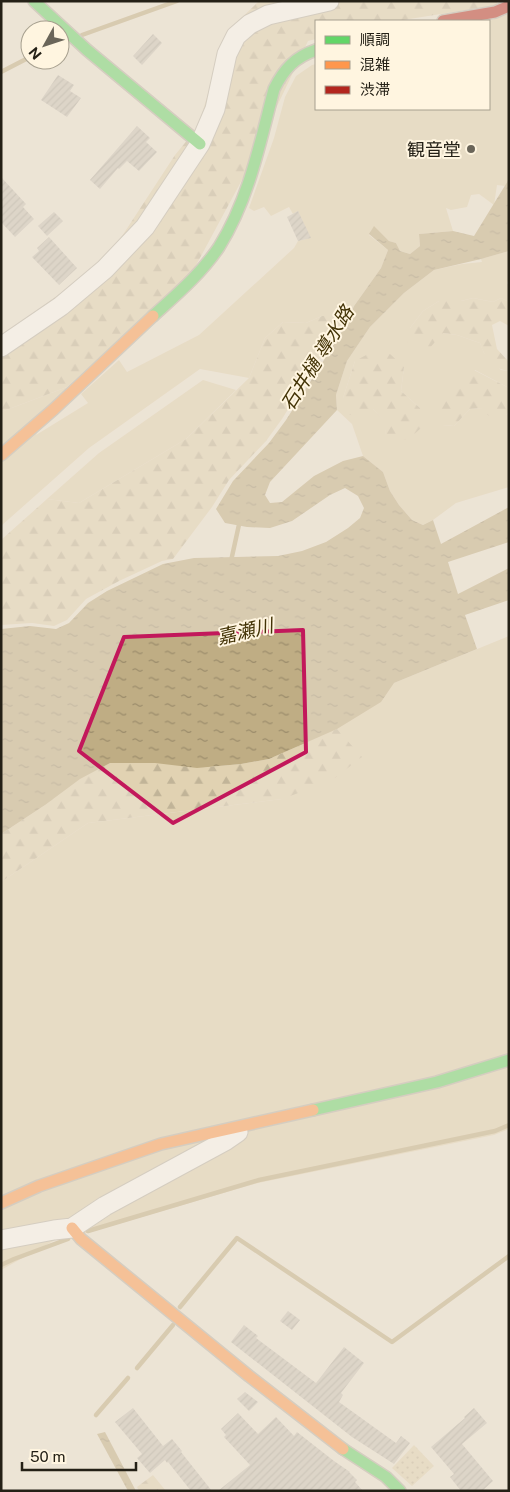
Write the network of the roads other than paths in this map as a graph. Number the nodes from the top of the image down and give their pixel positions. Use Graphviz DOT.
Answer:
graph roads {
  1 [pos="34,1"];
  2 [pos="329,1"];
  3 [pos="509,6"];
  4 [pos="449,20"];
  5 [pos="315,50"];
  6 [pos="200,144"];
  7 [pos="1,348"];
  8 [pos="1,455"];
  9 [pos="509,1060"];
  10 [pos="250,1123"];
  11 [pos="1,1203"];
  12 [pos="72,1228"];
  13 [pos="1,1240"];
  14 [pos="400,1491"];
  1 -- 6 [label="street"];
  2 -- 6 [label="street"];
  3 -- 4 [label="street"];
  5 -- 8 [label="street"];
  6 -- 7 [label="street"];
  9 -- 10 [label="street"];
  10 -- 11 [label="street"];
  10 -- 12 [label="street"];
  12 -- 13 [label="street"];
  12 -- 14 [label="street"];
}
